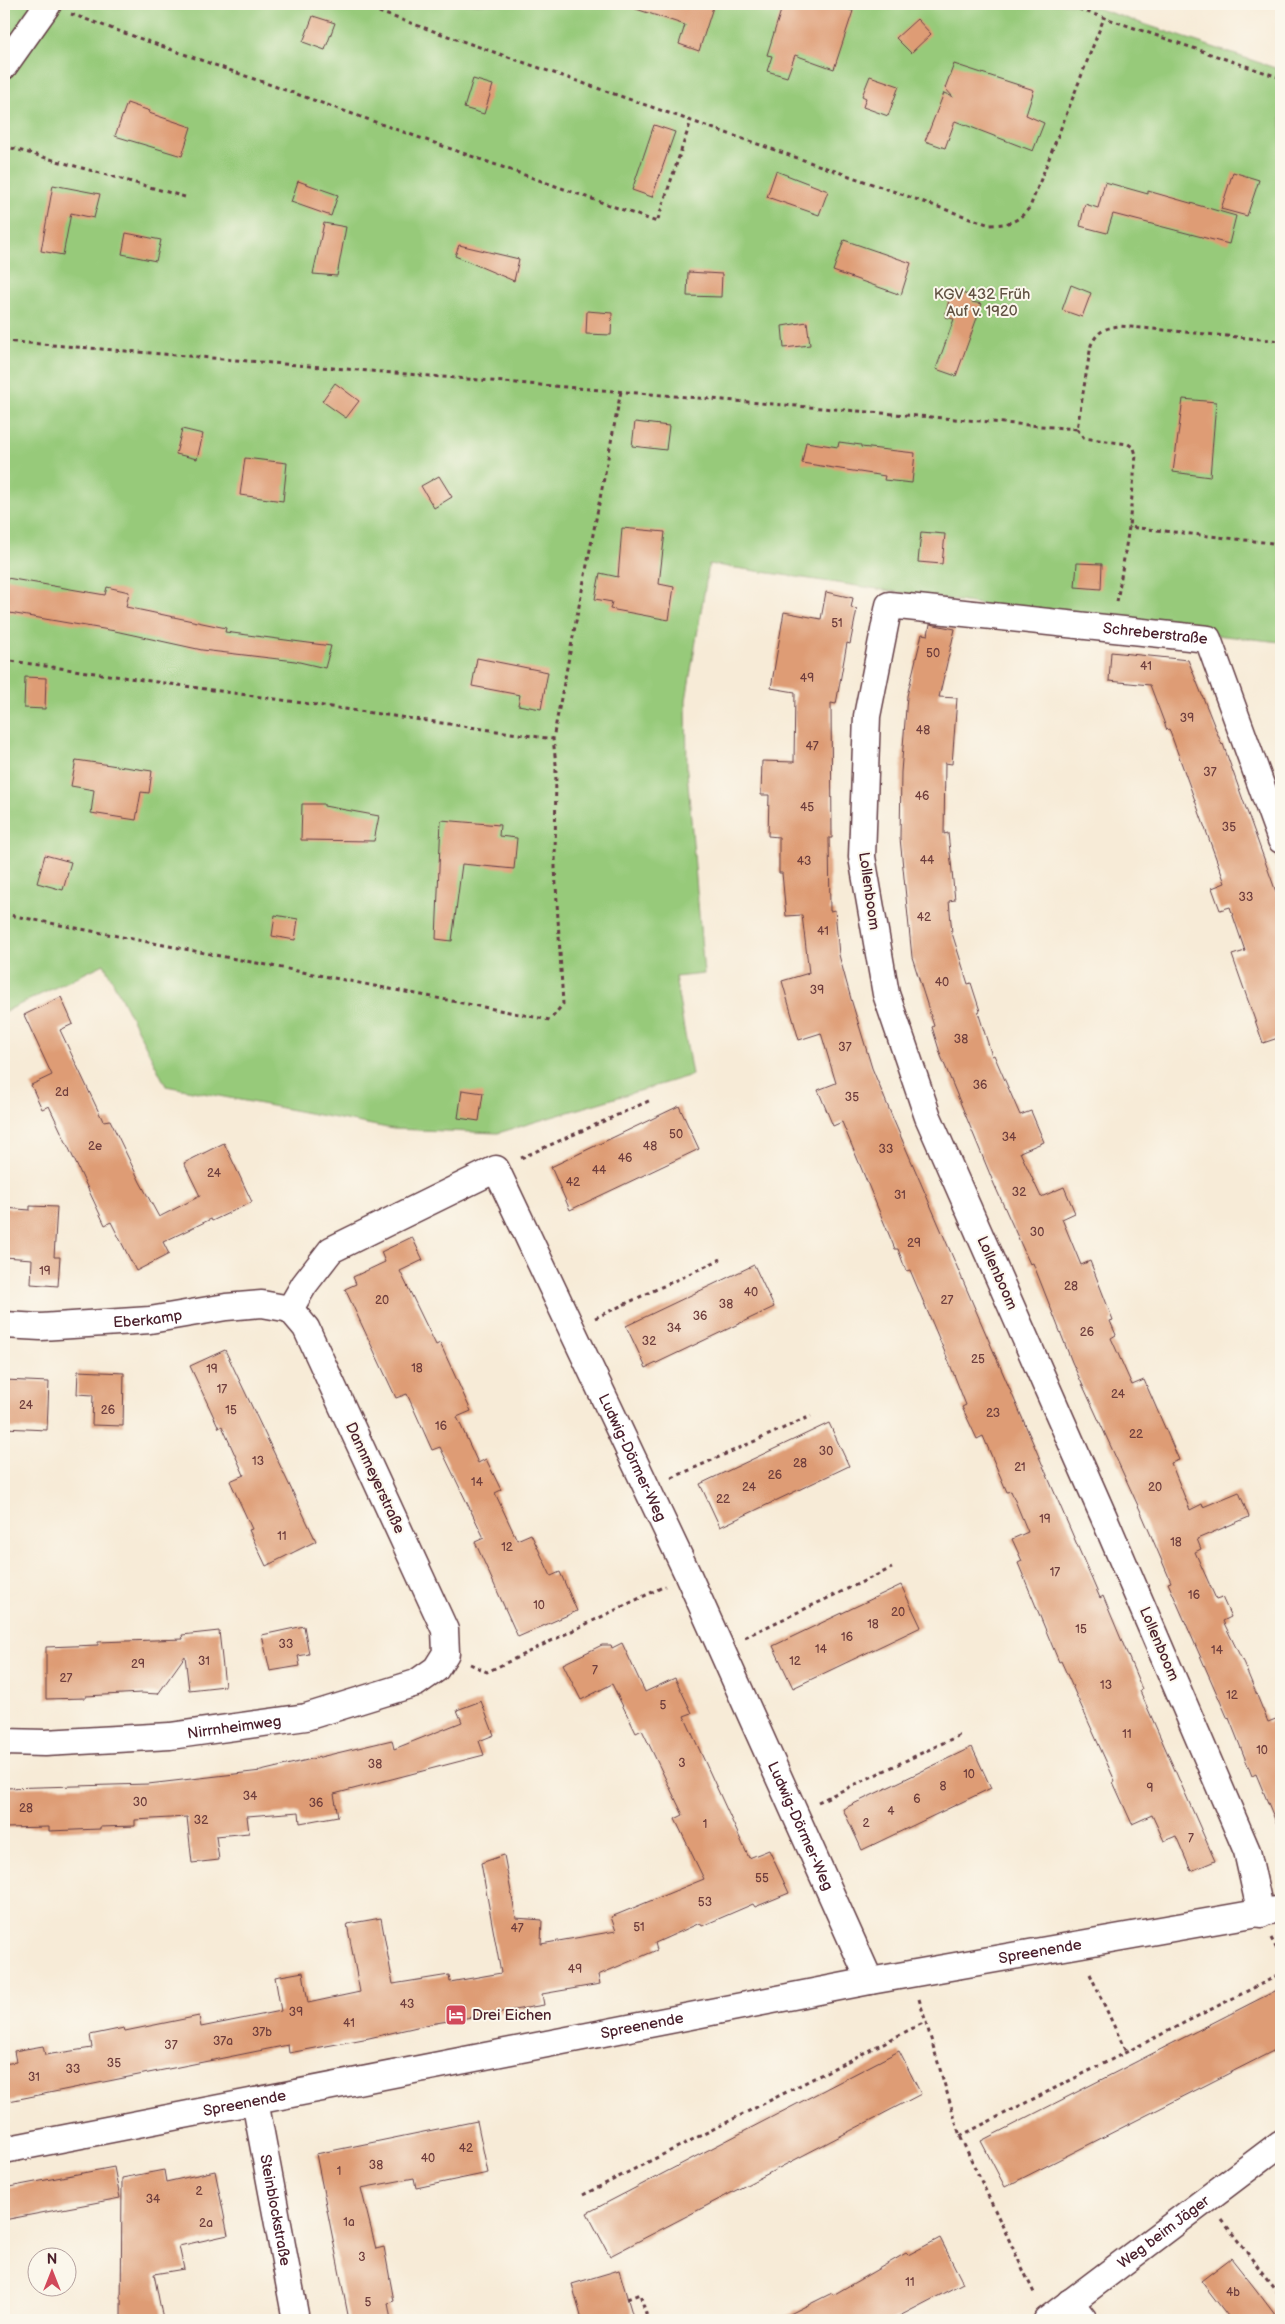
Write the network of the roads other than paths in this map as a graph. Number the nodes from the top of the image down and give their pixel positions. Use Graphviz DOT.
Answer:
graph roads {
  1 [pos="48,4"];
  2 [pos="4,66"];
  3 [pos="889,605"];
  4 [pos="1281,840"];
  5 [pos="290,1309"];
  6 [pos="4,1325"];
  7 [pos="446,1653"];
  8 [pos="4,1742"];
  9 [pos="1271,1912"];
  10 [pos="870,1981"];
  11 [pos="254,2100"];
  12 [pos="1281,2142"];
  13 [pos="4,2150"];
  14 [pos="1077,2311"];
  15 [pos="296,2320"];
  16 [pos="1047,2320"];
  1 -- 2 [label="street"];
  3 -- 4 [label="street, Schreberstraße"];
  3 -- 9 [label="street, Lollenboom"];
  5 -- 6 [label="street, Eberkamp"];
  5 -- 7 [label="street, Dannmeyerstraße"];
  5 -- 10 [label="street, Ludwig-Dörmer-Weg"];
  7 -- 8 [label="street, Nirrnheimweg"];
  9 -- 10 [label="street, Spreenende"];
  10 -- 11 [label="street, Spreenende"];
  11 -- 13 [label="street, Spreenende"];
  11 -- 15 [label="street, Steinblockstraße"];
  12 -- 14 [label="street, Weg beim Jäger"];
  14 -- 16 [label="street, Weg beim Jäger"];
}
